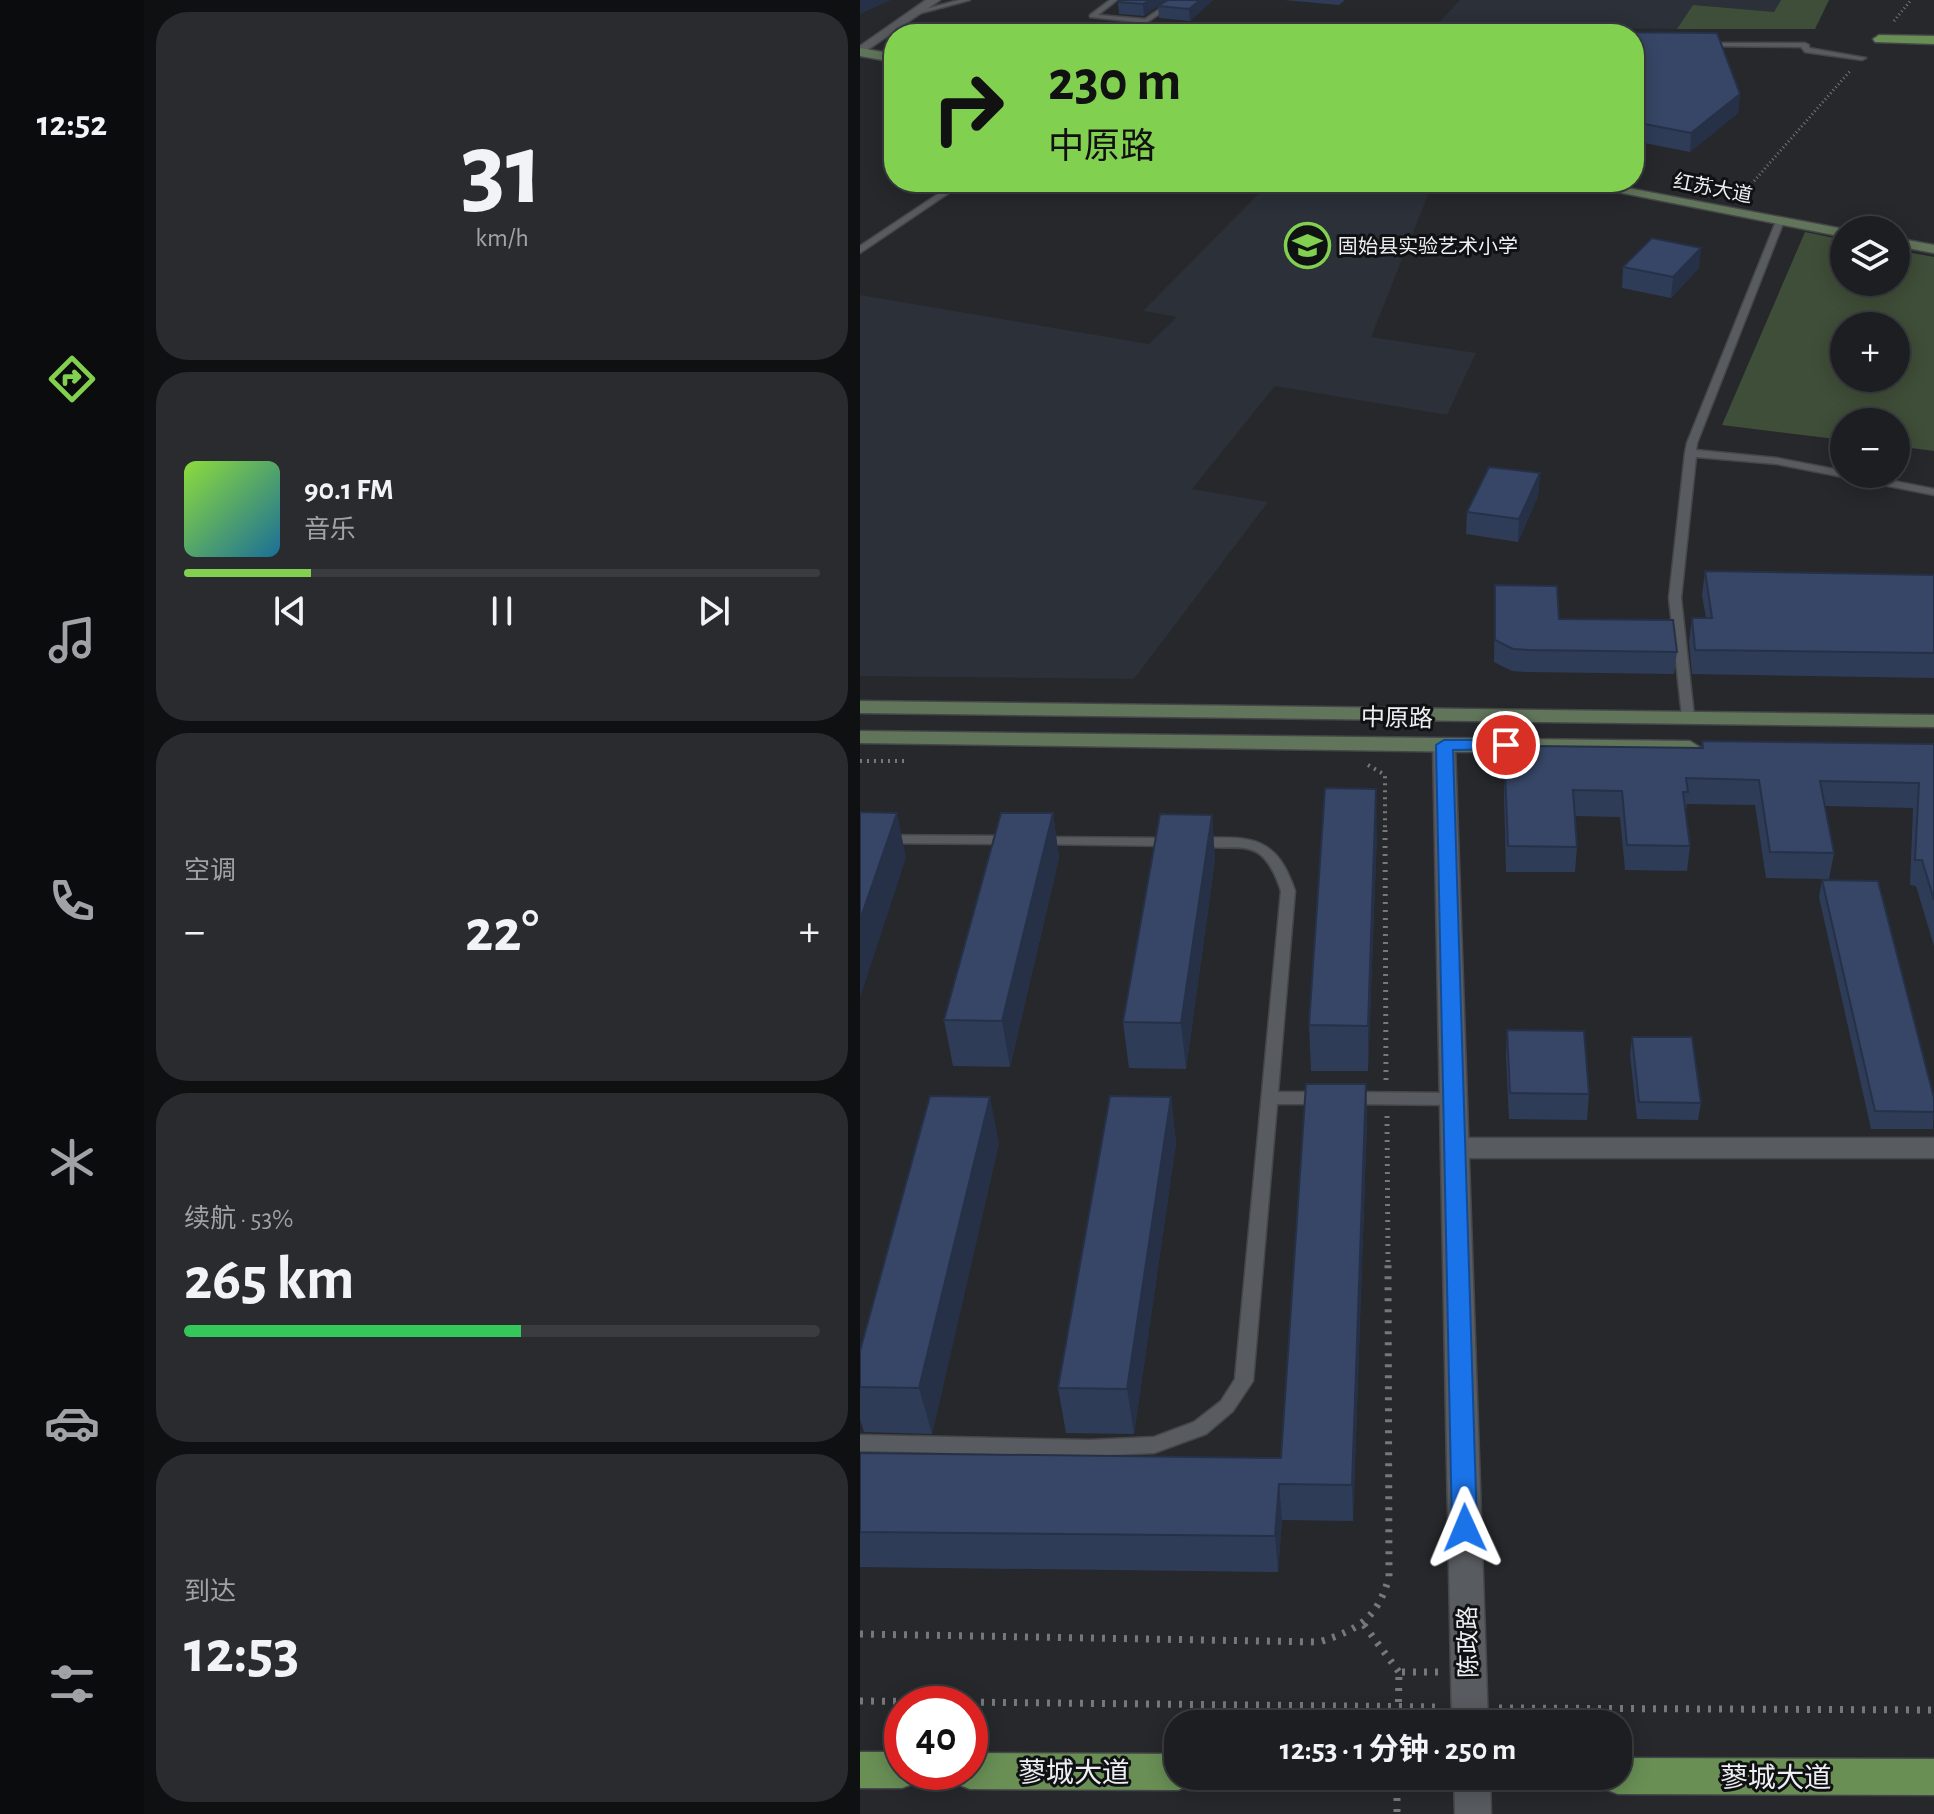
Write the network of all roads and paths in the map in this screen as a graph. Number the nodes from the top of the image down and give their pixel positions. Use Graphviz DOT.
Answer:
graph roads {
  1 [pos="934,0"];
  2 [pos="967,0"];
  3 [pos="1114,0"];
  4 [pos="1177,0"];
  5 [pos="1911,0"];
  6 [pos="914,13"];
  7 [pos="898,24"];
  8 [pos="884,34"];
  9 [pos="1879,39"];
  10 [pos="1934,40"];
  11 [pos="1696,45"];
  12 [pos="860,51"];
  13 [pos="884,56"];
  14 [pos="1862,58"];
  15 [pos="946,192"];
  16 [pos="1625,192"];
  17 [pos="1727,212"];
  18 [pos="1780,221"];
  19 [pos="1830,230"];
  20 [pos="1910,245"];
  21 [pos="1934,249"];
  22 [pos="860,250"];
  23 [pos="1690,453"];
  24 [pos="1934,492"];
  25 [pos="860,707"];
  26 [pos="1688,716"];
  27 [pos="1934,721"];
  28 [pos="860,737"];
  29 [pos="1444,745"];
  30 [pos="1713,749"];
  31 [pos="860,839"];
  32 [pos="1271,1098"];
  33 [pos="1454,1099"];
  34 [pos="1455,1148"];
  35 [pos="1934,1148"];
  36 [pos="860,1443"];
  37 [pos="1364,1625"];
  38 [pos="1399,1672"];
  39 [pos="860,1701"];
  40 [pos="1226,1710"];
  41 [pos="1470,1710"];
  42 [pos="1934,1710"];
  43 [pos="1632,1714"];
  44 [pos="860,1770"];
  45 [pos="884,1770"];
  46 [pos="988,1771"];
  47 [pos="1164,1772"];
  48 [pos="1632,1776"];
  49 [pos="1934,1777"];
  50 [pos="1397,1790"];
  51 [pos="1472,1790"];
  52 [pos="1397,1814"];
  53 [pos="1473,1814"];
  1 -- 6 [label="street"];
  2 -- 6 [label="lane"];
  3 -- 4 [label="lane"];
  5 -- 9 [label="path"];
  6 -- 7 [label="street"];
  8 -- 12 [label="street"];
  9 -- 10 [label="main road"];
  11 -- 14 [label="lane"];
  12 -- 13 [label="main road"];
  14 -- 17 [label="path"];
  15 -- 22 [label="lane"];
  16 -- 17 [label="main road, 红苏大道"];
  17 -- 18 [label="main road, 红苏大道"];
  18 -- 19 [label="main road, 红苏大道"];
  18 -- 23 [label="lane"];
  20 -- 21 [label="main road"];
  23 -- 24 [label="lane"];
  23 -- 26 [label="lane"];
  25 -- 26 [label="main road, 中原路"];
  26 -- 27 [label="main road, 中原路"];
  28 -- 29 [label="main road, 中原路"];
  29 -- 30 [label="main road, 中原路"];
  29 -- 33 [label="street, 陈政路"];
  31 -- 32 [label="lane"];
  32 -- 33 [label="lane"];
  32 -- 36 [label="lane"];
  33 -- 34 [label="street, 陈政路"];
  34 -- 35 [label="street"];
  34 -- 41 [label="street, 陈政路"];
  37 -- 38 [label="path"];
  39 -- 40 [label="path"];
  42 -- 43 [label="path"];
  44 -- 45 [label="main road"];
  46 -- 47 [label="main road, 蓼城大道"];
  48 -- 49 [label="main road, 蓼城大道"];
  50 -- 52 [label="path"];
  51 -- 53 [label="street"];
}
